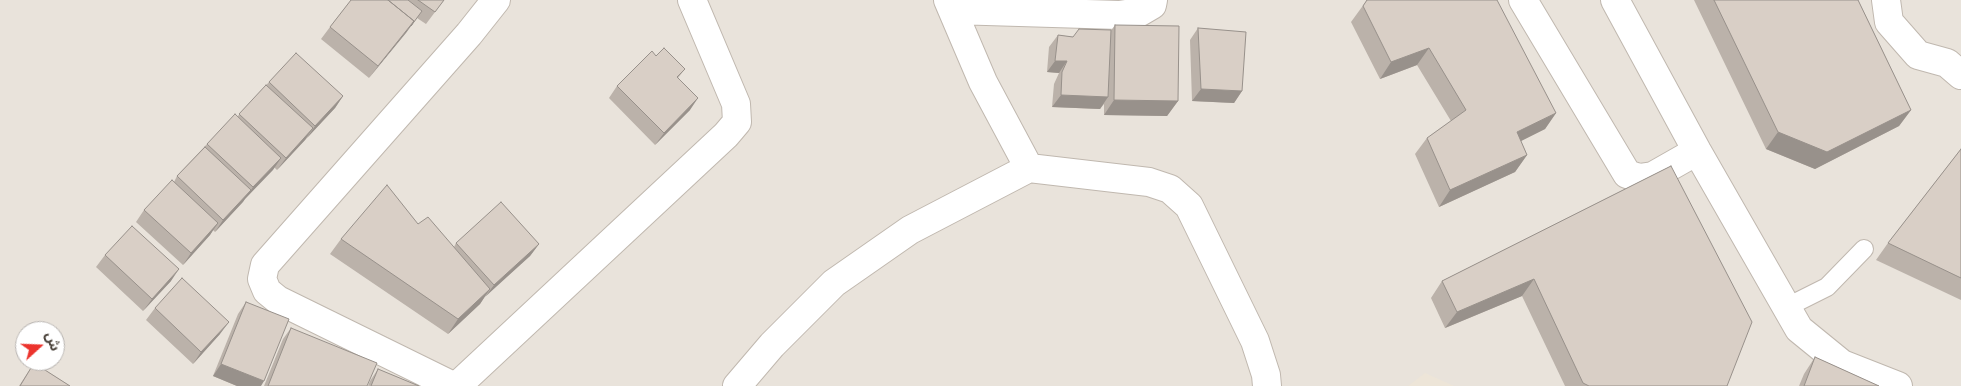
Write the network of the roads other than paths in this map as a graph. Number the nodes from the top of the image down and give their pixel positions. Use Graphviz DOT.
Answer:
graph roads {
  1 [pos="496,0"];
  2 [pos="692,0"];
  3 [pos="1153,0"];
  4 [pos="1523,0"];
  5 [pos="1615,0"];
  6 [pos="1886,0"];
  7 [pos="950,5"];
  8 [pos="1961,75"];
  9 [pos="1697,151"];
  10 [pos="1029,168"];
  11 [pos="1864,249"];
  12 [pos="1787,307"];
  13 [pos="455,386"];
  14 [pos="737,386"];
  15 [pos="1267,386"];
  16 [pos="1898,386"];
  1 -- 13 [label="street"];
  2 -- 13 [label="street"];
  3 -- 7 [label="street"];
  4 -- 9 [label="street"];
  5 -- 9 [label="street"];
  6 -- 8 [label="street"];
  7 -- 10 [label="street"];
  9 -- 12 [label="street"];
  10 -- 14 [label="street"];
  10 -- 15 [label="street"];
  11 -- 12 [label="lane"];
  12 -- 16 [label="street"];
}
